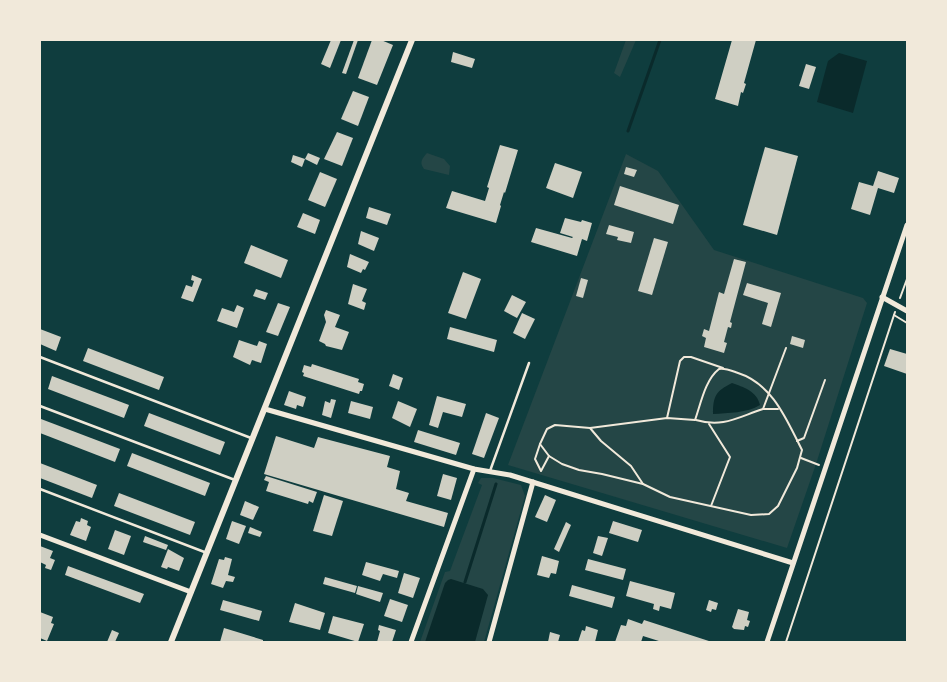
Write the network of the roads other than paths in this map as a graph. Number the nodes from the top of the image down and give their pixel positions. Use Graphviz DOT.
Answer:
graph roads {
  1 [pos="412,40"];
  2 [pos="907,225"];
  3 [pos="882,297"];
  4 [pos="907,311"];
  5 [pos="40,358"];
  6 [pos="529,362"];
  7 [pos="40,406"];
  8 [pos="264,408"];
  9 [pos="252,438"];
  10 [pos="474,469"];
  11 [pos="490,471"];
  12 [pos="236,480"];
  13 [pos="533,482"];
  14 [pos="40,490"];
  15 [pos="40,536"];
  16 [pos="207,553"];
  17 [pos="793,563"];
  18 [pos="191,592"];
  19 [pos="171,642"];
  20 [pos="411,642"];
  21 [pos="489,642"];
  22 [pos="767,642"];
  1 -- 8 [label="street"];
  2 -- 3 [label="street"];
  3 -- 4 [label="street"];
  3 -- 17 [label="street"];
  5 -- 9 [label="lane"];
  6 -- 11 [label="lane"];
  7 -- 12 [label="lane"];
  8 -- 9 [label="street"];
  8 -- 10 [label="street"];
  9 -- 12 [label="street"];
  10 -- 11 [label="street"];
  10 -- 20 [label="street"];
  11 -- 13 [label="street"];
  12 -- 16 [label="street"];
  13 -- 17 [label="street"];
  13 -- 21 [label="street"];
  14 -- 16 [label="lane"];
  15 -- 18 [label="street"];
  16 -- 18 [label="street"];
  17 -- 22 [label="street"];
  18 -- 19 [label="street"];
}
